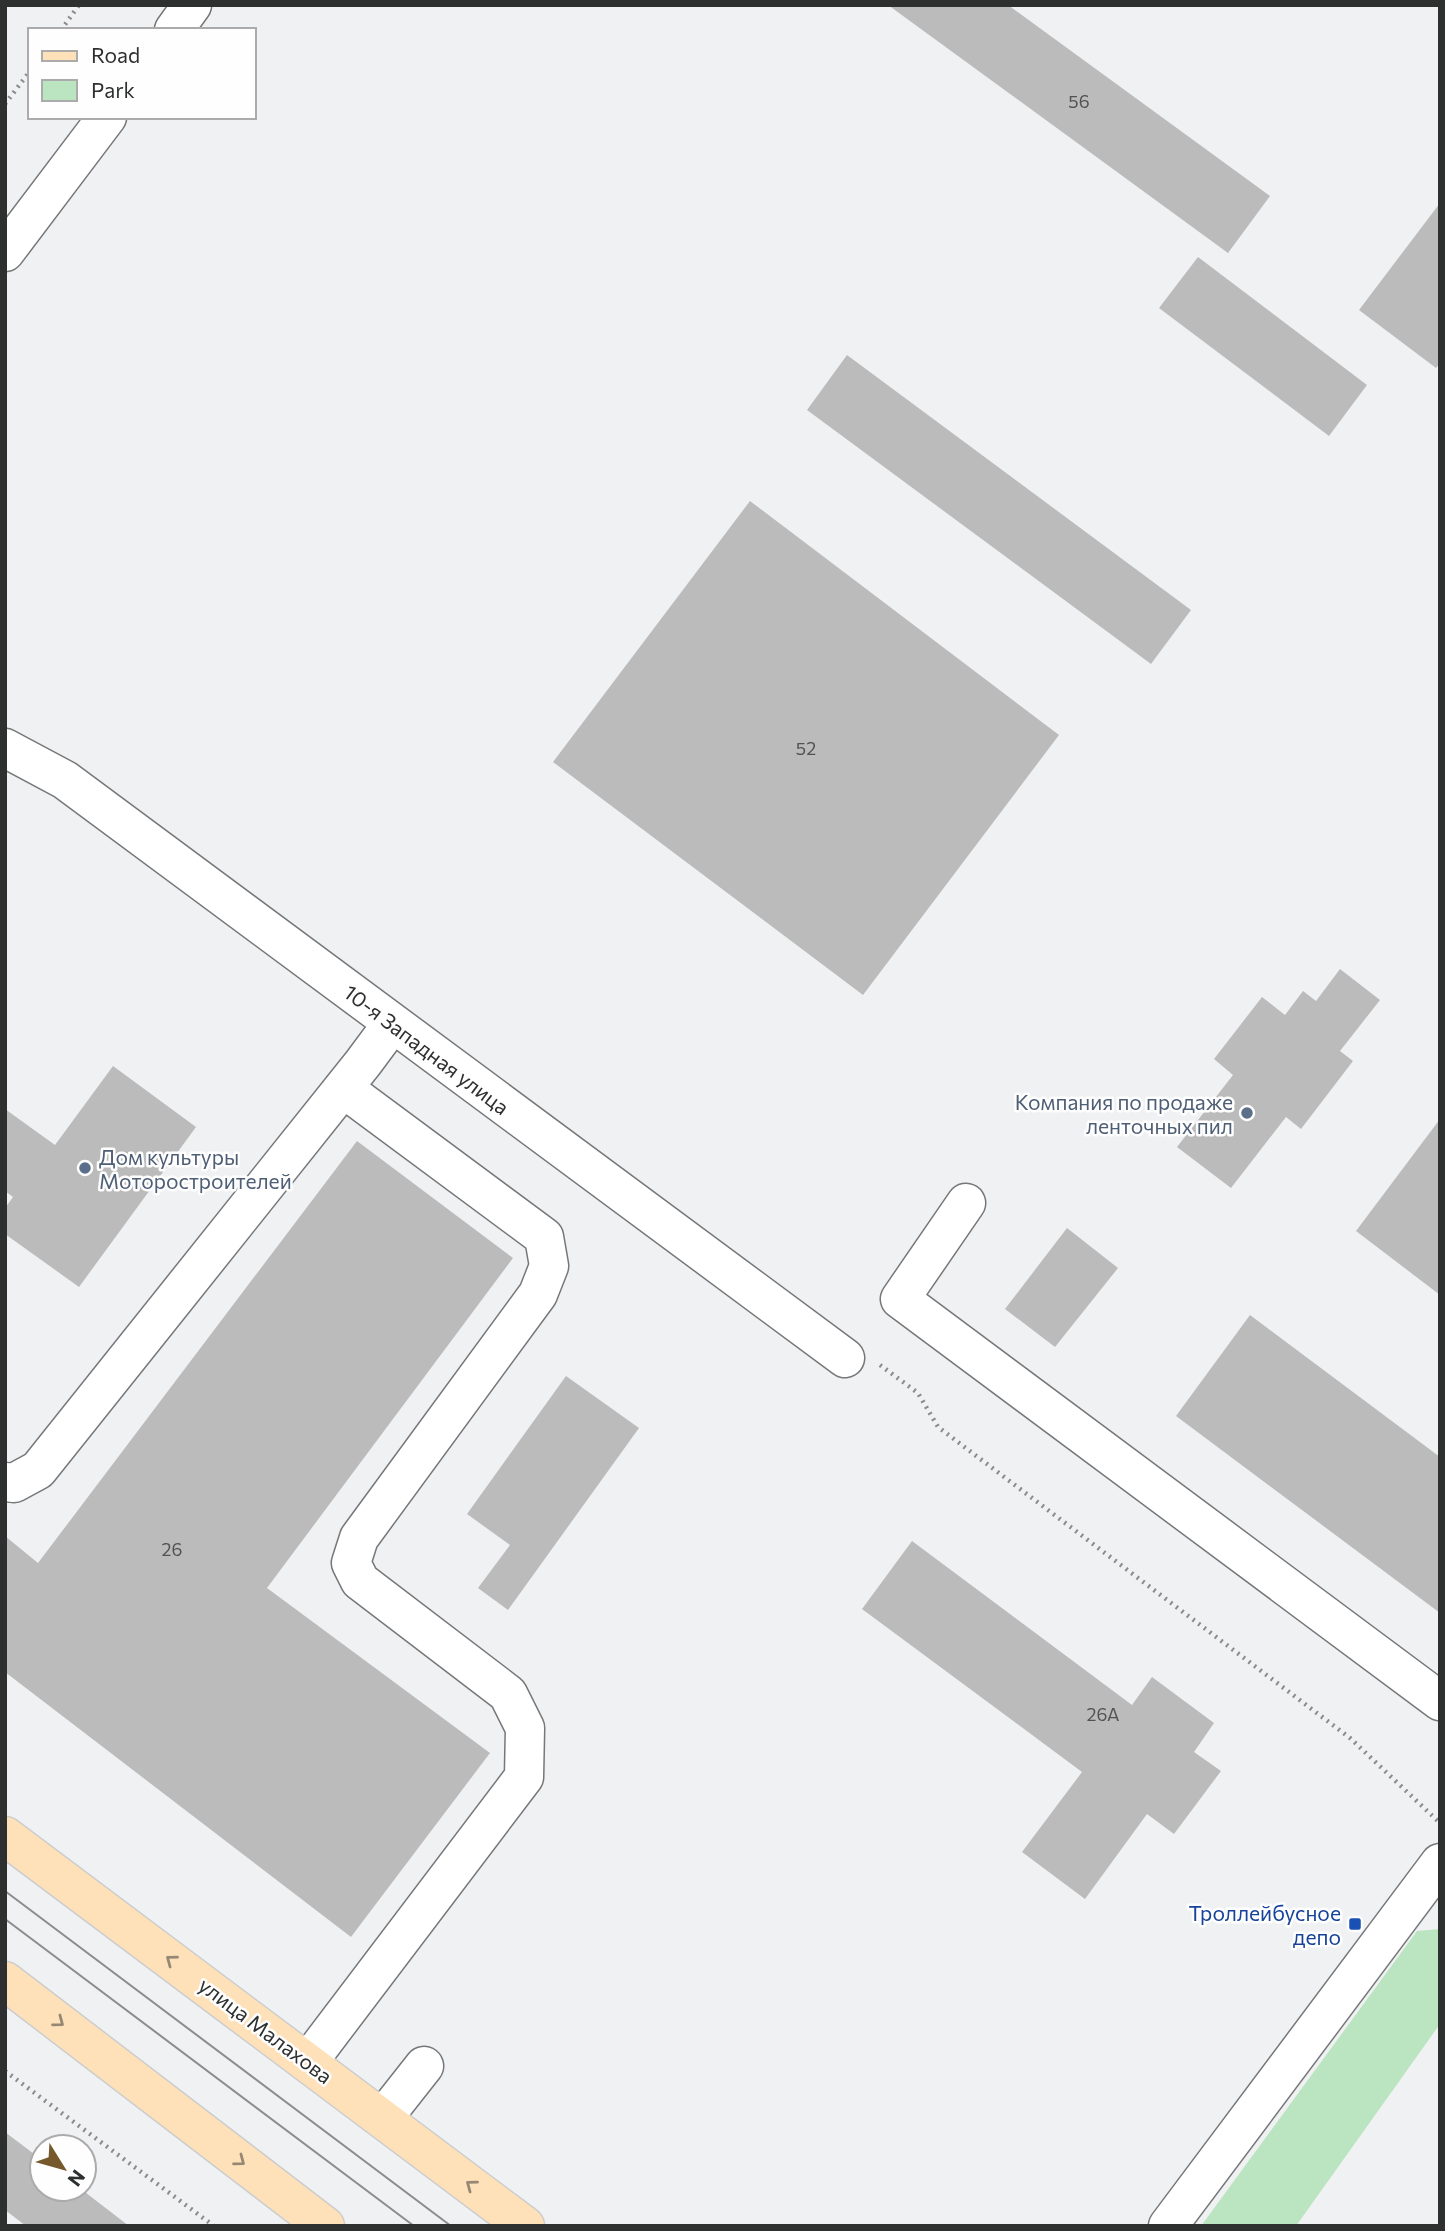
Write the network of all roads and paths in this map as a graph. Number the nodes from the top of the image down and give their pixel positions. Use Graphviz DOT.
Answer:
graph roads {
  1 [pos="79,5"];
  2 [pos="192,5"];
  3 [pos="62,28"];
  4 [pos="175,28"];
  5 [pos="28,74"];
  6 [pos="5,104"];
  7 [pos="105,119"];
  8 [pos="5,252"];
  9 [pos="5,748"];
  10 [pos="392,1024"];
  11 [pos="343,1088"];
  12 [pos="965,1203"];
  13 [pos="845,1358"];
  14 [pos="5,1482"];
  15 [pos="1440,1701"];
  16 [pos="1440,1823"];
  17 [pos="5,1836"];
  18 [pos="1440,1863"];
  19 [pos="5,1981"];
  20 [pos="308,2062"];
  21 [pos="424,2066"];
  22 [pos="5,2071"];
  23 [pos="383,2119"];
  24 [pos="214,2226"];
  25 [pos="326,2226"];
  26 [pos="525,2226"];
  27 [pos="1168,2226"];
  1 -- 3 [label="path"];
  2 -- 4 [label="street"];
  5 -- 6 [label="path"];
  7 -- 8 [label="street"];
  9 -- 10 [label="street, 10-я Западная улица"];
  10 -- 11 [label="street"];
  10 -- 13 [label="street, 10-я Западная улица"];
  11 -- 14 [label="street"];
  11 -- 20 [label="street"];
  12 -- 15 [label="street"];
  13 -- 16 [label="path"];
  20 -- 17 [label="main road, улица Малахова, one-way"];
  18 -- 27 [label="street"];
  19 -- 25 [label="main road, one-way"];
  20 -- 23 [label="main road, улица Малахова"];
  21 -- 23 [label="street"];
  22 -- 24 [label="path"];
  26 -- 23 [label="main road, улица Малахова, one-way"];
}
